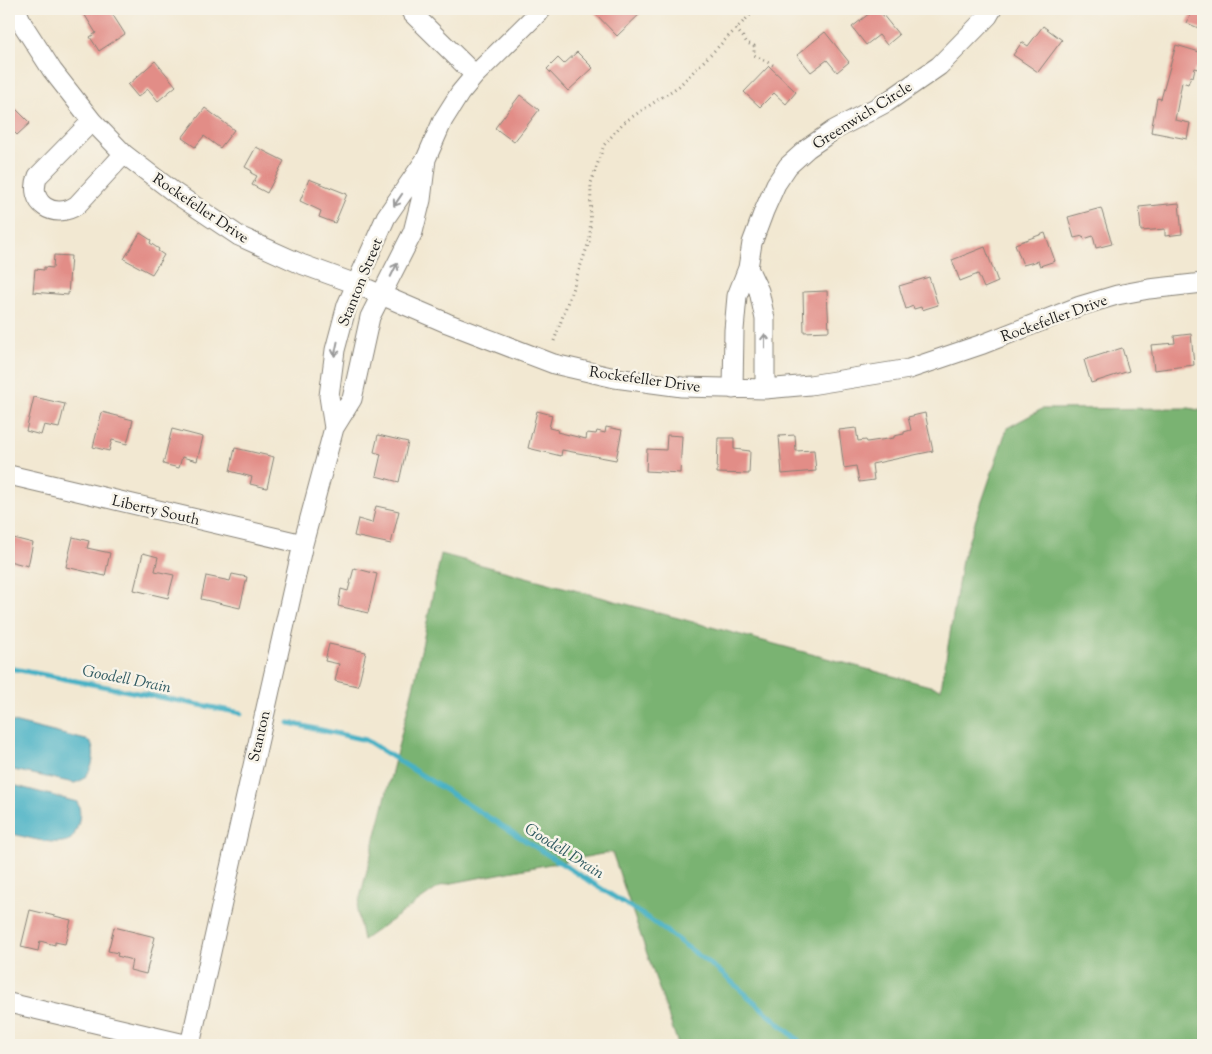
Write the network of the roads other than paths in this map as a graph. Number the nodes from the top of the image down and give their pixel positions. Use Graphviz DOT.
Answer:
graph roads {
  1 [pos="16,9"];
  2 [pos="410,9"];
  3 [pos="542,9"];
  4 [pos="992,9"];
  5 [pos="475,75"];
  6 [pos="92,120"];
  7 [pos="124,154"];
  8 [pos="426,159"];
  9 [pos="748,268"];
  10 [pos="1203,283"];
  11 [pos="356,284"];
  12 [pos="382,296"];
  13 [pos="733,389"];
  14 [pos="765,389"];
  15 [pos="334,428"];
  16 [pos="9,475"];
  17 [pos="303,544"];
  18 [pos="9,1003"];
  19 [pos="182,1044"];
  1 -- 6 [label="street, Rockefeller Drive"];
  2 -- 5 [label="street"];
  3 -- 5 [label="street, Stanton Street"];
  4 -- 9 [label="street, Greenwich Circle"];
  5 -- 8 [label="street, Stanton Street"];
  6 -- 7 [label="street, Rockefeller Drive"];
  6 -- 7 [label="street"];
  7 -- 11 [label="street, Rockefeller Drive"];
  8 -- 11 [label="street, Stanton Street, one-way"];
  12 -- 8 [label="street, Stanton Street, one-way"];
  9 -- 13 [label="street, Greenwich Circle"];
  14 -- 9 [label="street, one-way"];
  10 -- 14 [label="street, Rockefeller Drive"];
  11 -- 12 [label="street, Rockefeller Drive"];
  11 -- 15 [label="street, Stanton Street, one-way"];
  12 -- 13 [label="street, Rockefeller Drive"];
  12 -- 15 [label="street, Stanton Street"];
  13 -- 14 [label="street, Rockefeller Drive"];
  15 -- 17 [label="street, Stanton"];
  16 -- 17 [label="street, Liberty South"];
  17 -- 19 [label="street, Stanton"];
  18 -- 19 [label="street"];
}
